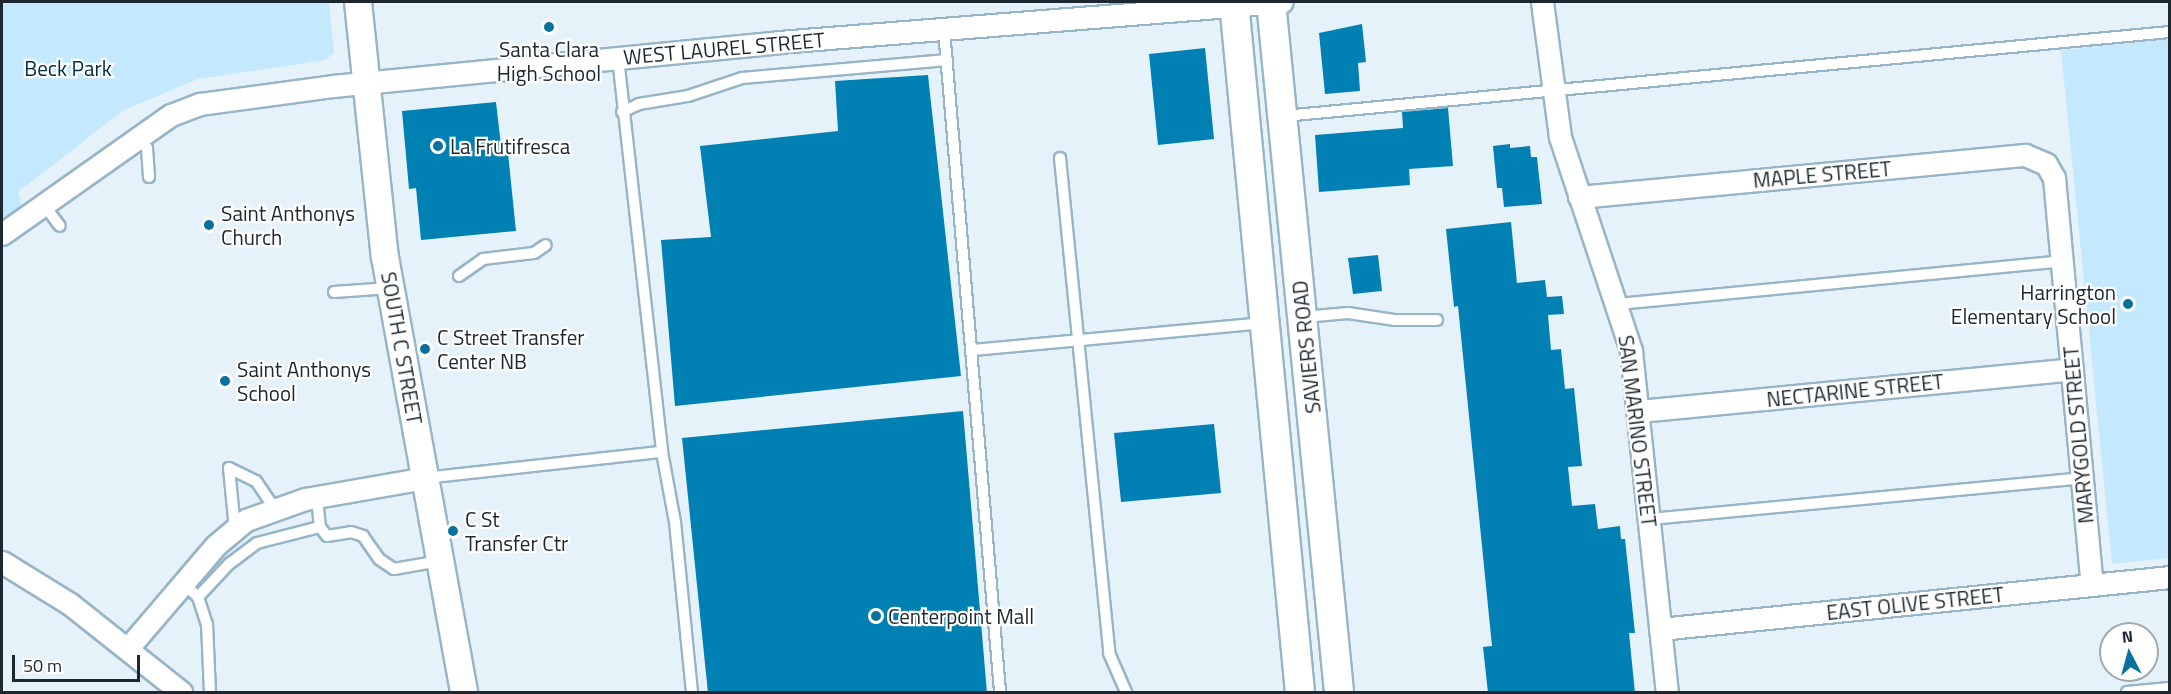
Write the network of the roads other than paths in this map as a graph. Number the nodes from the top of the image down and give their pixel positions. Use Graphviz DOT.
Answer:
graph roads {
  1 [pos="358,2"];
  2 [pos="1275,2"];
  3 [pos="1542,2"];
  4 [pos="1234,3"];
  5 [pos="944,30"];
  6 [pos="2169,32"];
  7 [pos="618,58"];
  8 [pos="946,60"];
  9 [pos="366,83"];
  10 [pos="1554,91"];
  11 [pos="622,112"];
  12 [pos="1284,116"];
  13 [pos="138,138"];
  14 [pos="1248,149"];
  15 [pos="1060,158"];
  16 [pos="149,177"];
  17 [pos="2054,178"];
  18 [pos="1579,197"];
  19 [pos="44,205"];
  20 [pos="60,226"];
  21 [pos="2,234"];
  22 [pos="546,244"];
  23 [pos="2062,261"];
  24 [pos="459,276"];
  25 [pos="390,288"];
  26 [pos="334,292"];
  27 [pos="1618,304"];
  28 [pos="1304,317"];
  29 [pos="1437,320"];
  30 [pos="1264,322"];
  31 [pos="1080,340"];
  32 [pos="973,350"];
  33 [pos="2072,369"];
  34 [pos="1639,411"];
  35 [pos="662,452"];
  36 [pos="425,478"];
  37 [pos="2082,478"];
  38 [pos="317,496"];
  39 [pos="274,508"];
  40 [pos="1650,519"];
  41 [pos="320,527"];
  42 [pos="234,529"];
  43 [pos="441,561"];
  44 [pos="2,562"];
  45 [pos="2169,577"];
  46 [pos="1289,578"];
  47 [pos="2092,584"];
  48 [pos="190,590"];
  49 [pos="1332,620"];
  50 [pos="1660,630"];
  51 [pos="128,648"];
  52 [pos="2169,688"];
  53 [pos="181,693"];
  54 [pos="210,693"];
  55 [pos="464,693"];
  56 [pos="692,693"];
  57 [pos="1000,693"];
  58 [pos="1126,693"];
  59 [pos="1300,693"];
  60 [pos="1317,693"];
  61 [pos="1339,693"];
  62 [pos="1667,693"];
  63 [pos="2127,693"];
  1 -- 9 [label="street, SOUTH C STREET"];
  2 -- 4 [label="street, WEST LAUREL STREET"];
  2 -- 12 [label="main road, SAVIERS ROAD"];
  3 -- 10 [label="street, SAN MARINO STREET"];
  4 -- 5 [label="street, WEST LAUREL STREET"];
  4 -- 14 [label="main road, SAVIERS ROAD"];
  5 -- 7 [label="street, WEST LAUREL STREET"];
  5 -- 8 [label="lane"];
  6 -- 10 [label="lane"];
  7 -- 9 [label="street, WEST LAUREL STREET"];
  7 -- 11 [label="lane"];
  8 -- 11 [label="lane"];
  8 -- 32 [label="lane"];
  9 -- 13 [label="street, WEST LAUREL STREET"];
  9 -- 25 [label="street, SOUTH C STREET"];
  10 -- 12 [label="lane"];
  10 -- 18 [label="street, SAN MARINO STREET"];
  11 -- 35 [label="lane"];
  12 -- 28 [label="main road, SAVIERS ROAD"];
  13 -- 16 [label="lane"];
  13 -- 19 [label="street, WEST LAUREL STREET"];
  14 -- 28 [label="main road"];
  14 -- 30 [label="main road, SAVIERS ROAD"];
  15 -- 31 [label="lane"];
  17 -- 18 [label="street, MAPLE STREET"];
  17 -- 23 [label="street, MARYGOLD STREET"];
  18 -- 27 [label="street, SAN MARINO STREET"];
  19 -- 20 [label="lane"];
  19 -- 21 [label="street, WEST LAUREL STREET"];
  22 -- 24 [label="lane"];
  23 -- 27 [label="lane"];
  23 -- 33 [label="street, MARYGOLD STREET"];
  25 -- 26 [label="lane"];
  25 -- 36 [label="street, SOUTH C STREET"];
  27 -- 34 [label="street, SAN MARINO STREET"];
  28 -- 29 [label="lane"];
  28 -- 49 [label="main road, SAVIERS ROAD"];
  30 -- 31 [label="lane"];
  30 -- 46 [label="main road, SAVIERS ROAD"];
  30 -- 49 [label="main road"];
  31 -- 32 [label="lane"];
  31 -- 58 [label="lane"];
  32 -- 57 [label="lane"];
  33 -- 34 [label="street, NECTARINE STREET"];
  33 -- 37 [label="street, MARYGOLD STREET"];
  34 -- 40 [label="street, SAN MARINO STREET"];
  35 -- 36 [label="lane"];
  35 -- 56 [label="lane"];
  36 -- 38 [label="street"];
  36 -- 43 [label="street, SOUTH C STREET"];
  37 -- 40 [label="lane"];
  37 -- 47 [label="street, MARYGOLD STREET"];
  38 -- 39 [label="street"];
  38 -- 41 [label="lane"];
  39 -- 42 [label="street"];
  39 -- 42 [label="lane"];
  40 -- 50 [label="street, SAN MARINO STREET"];
  41 -- 43 [label="lane"];
  41 -- 48 [label="lane"];
  42 -- 48 [label="street"];
  43 -- 55 [label="street, SOUTH C STREET"];
  44 -- 51 [label="street"];
  45 -- 47 [label="street, EAST OLIVE STREET"];
  46 -- 59 [label="main road, SAVIERS ROAD"];
  46 -- 60 [label="main road"];
  47 -- 50 [label="street, EAST OLIVE STREET"];
  48 -- 51 [label="street"];
  48 -- 54 [label="lane"];
  49 -- 61 [label="main road, SAVIERS ROAD"];
  50 -- 62 [label="street, SAN MARINO STREET"];
  51 -- 53 [label="street"];
  52 -- 63 [label="lane"];
}
